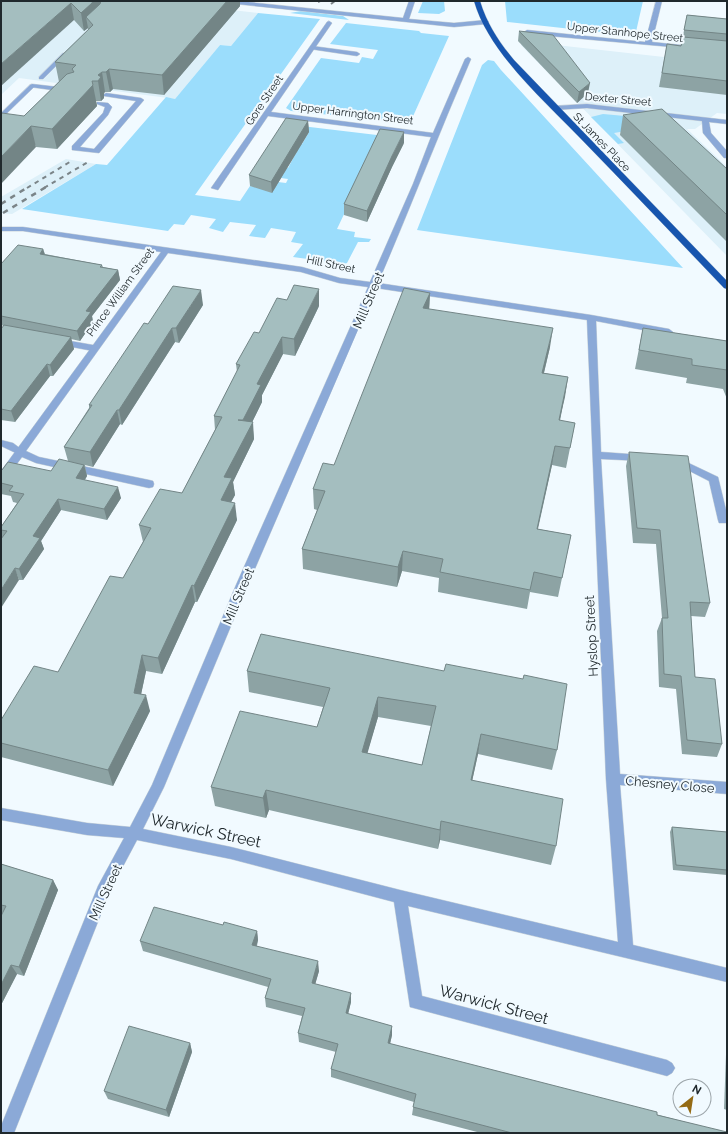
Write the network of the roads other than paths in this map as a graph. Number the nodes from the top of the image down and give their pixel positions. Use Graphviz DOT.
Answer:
graph roads {
  1 [pos="412,1"];
  2 [pos="477,1"];
  3 [pos="659,1"];
  4 [pos="236,2"];
  5 [pos="405,20"];
  6 [pos="329,22"];
  7 [pos="486,22"];
  8 [pos="521,31"];
  9 [pos="648,44"];
  10 [pos="73,47"];
  11 [pos="312,48"];
  12 [pos="688,48"];
  13 [pos="357,54"];
  14 [pos="468,59"];
  15 [pos="41,78"];
  16 [pos="74,91"];
  17 [pos="106,95"];
  18 [pos="99,103"];
  19 [pos="554,108"];
  20 [pos="268,114"];
  21 [pos="1,117"];
  22 [pos="705,119"];
  23 [pos="727,122"];
  24 [pos="435,135"];
  25 [pos="727,156"];
  26 [pos="215,188"];
  27 [pos="1,229"];
  28 [pos="166,250"];
  29 [pos="374,285"];
  30 [pos="727,286"];
  31 [pos="591,318"];
  32 [pos="682,334"];
  33 [pos="49,340"];
  34 [pos="93,348"];
  35 [pos="1,443"];
  36 [pos="20,452"];
  37 [pos="596,455"];
  38 [pos="651,458"];
  39 [pos="666,459"];
  40 [pos="1,478"];
  41 [pos="149,484"];
  42 [pos="723,520"];
  43 [pos="612,779"];
  44 [pos="727,788"];
  45 [pos="1,814"];
  46 [pos="134,833"];
  47 [pos="400,897"];
  48 [pos="626,952"];
  49 [pos="727,975"];
  50 [pos="667,1068"];
  51 [pos="6,1133"];
  1 -- 5 [label="street"];
  2 -- 7 [label="highway, St James Place"];
  3 -- 9 [label="street"];
  4 -- 5 [label="street"];
  5 -- 7 [label="street"];
  6 -- 11 [label="street, Gore Street"];
  7 -- 19 [label="highway, St James Place"];
  8 -- 9 [label="street, Upper Stanhope Street"];
  9 -- 12 [label="street, Upper Stanhope Street"];
  10 -- 15 [label="street"];
  11 -- 13 [label="street"];
  11 -- 20 [label="street, Gore Street"];
  14 -- 24 [label="street, Mill Street"];
  16 -- 21 [label="street"];
  17 -- 18 [label="street"];
  19 -- 22 [label="street, Dexter Street"];
  19 -- 30 [label="highway, St James Place"];
  20 -- 24 [label="street, Upper Harrington Street"];
  20 -- 26 [label="street, Gore Street"];
  22 -- 23 [label="street, Dexter Street"];
  22 -- 25 [label="street"];
  24 -- 29 [label="street, Mill Street"];
  27 -- 28 [label="street, Hill Street"];
  28 -- 29 [label="street, Hill Street"];
  28 -- 34 [label="street, Prince William Street"];
  29 -- 31 [label="street, Hill Street"];
  29 -- 46 [label="street, Mill Street"];
  31 -- 32 [label="street, Hill Street"];
  31 -- 37 [label="street, Hyslop Street"];
  33 -- 34 [label="street, Prince William Street"];
  34 -- 36 [label="street, Prince William Street"];
  35 -- 36 [label="street"];
  36 -- 40 [label="street, Prince William Street"];
  36 -- 41 [label="street"];
  37 -- 38 [label="street"];
  37 -- 43 [label="street, Hyslop Street"];
  39 -- 42 [label="street"];
  43 -- 44 [label="street, Chesney Close"];
  43 -- 48 [label="street, Hyslop Street"];
  45 -- 46 [label="street, Warwick Street"];
  46 -- 47 [label="street, Warwick Street"];
  46 -- 51 [label="street, Mill Street"];
  47 -- 48 [label="street, Warwick Street"];
  47 -- 50 [label="street, Warwick Street"];
  48 -- 49 [label="street, Warwick Street"];
}
